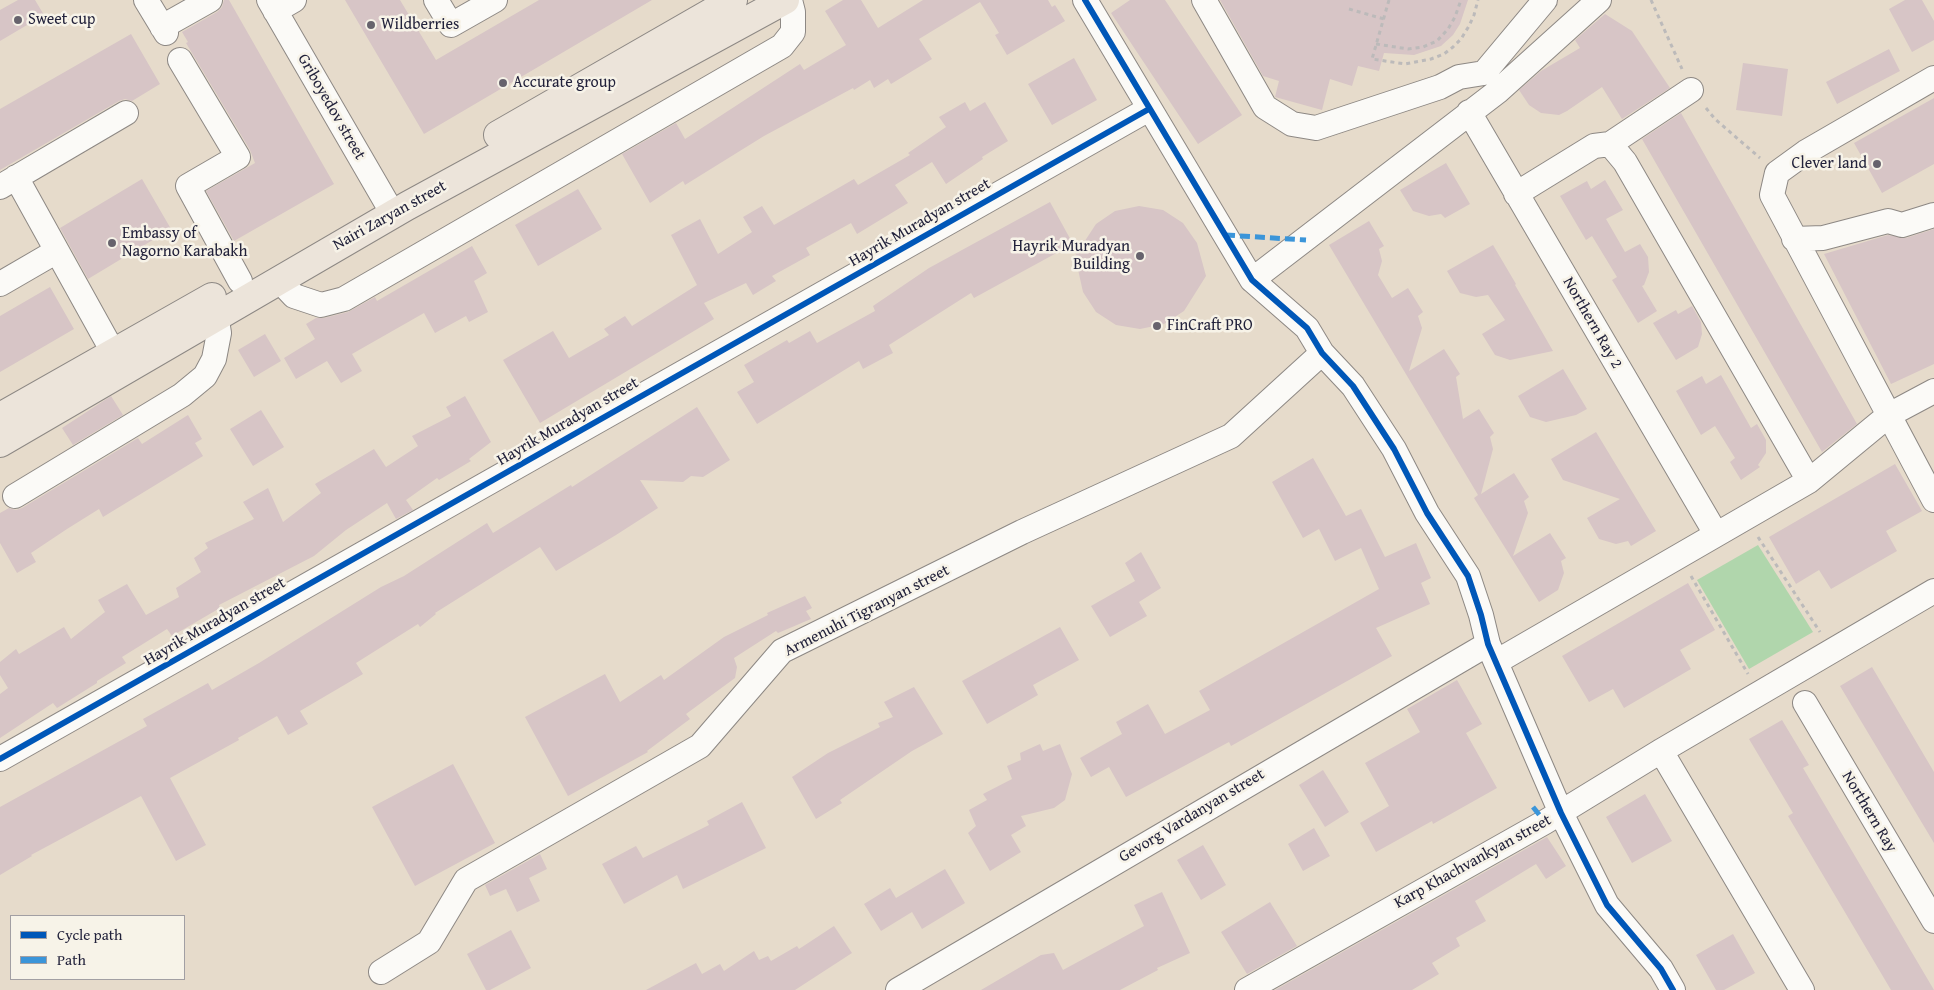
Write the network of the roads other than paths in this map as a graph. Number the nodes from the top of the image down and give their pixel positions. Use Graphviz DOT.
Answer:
graph roads {
  1 [pos="146,0"];
  2 [pos="210,0"];
  3 [pos="436,0"];
  4 [pos="495,0"];
  5 [pos="733,0"];
  6 [pos="785,0"];
  7 [pos="790,0"];
  8 [pos="1085,0"];
  9 [pos="1204,0"];
  10 [pos="1545,0"];
  11 [pos="1599,0"];
  12 [pos="283,3"];
  13 [pos="180,60"];
  14 [pos="1934,78"];
  15 [pos="1691,90"];
  16 [pos="1150,109"];
  17 [pos="1469,112"];
  18 [pos="126,113"];
  19 [pos="1610,144"];
  20 [pos="8,182"];
  21 [pos="1516,194"];
  22 [pos="396,203"];
  23 [pos="1934,215"];
  24 [pos="1794,239"];
  25 [pos="57,251"];
  26 [pos="279,280"];
  27 [pos="1252,280"];
  28 [pos="240,281"];
  29 [pos="0,284"];
  30 [pos="216,316"];
  31 [pos="113,352"];
  32 [pos="1322,353"];
  33 [pos="1934,391"];
  34 [pos="1889,415"];
  35 [pos="0,417"];
  36 [pos="0,443"];
  37 [pos="1809,480"];
  38 [pos="1934,500"];
  39 [pos="5,502"];
  40 [pos="1716,534"];
  41 [pos="1932,597"];
  42 [pos="1492,653"];
  43 [pos="1805,703"];
  44 [pos="1662,751"];
  45 [pos="0,759"];
  46 [pos="1561,813"];
  47 [pos="1934,921"];
  48 [pos="381,972"];
  49 [pos="898,990"];
  50 [pos="1247,990"];
  51 [pos="1673,990"];
  52 [pos="1802,990"];
  1 -- 2 [label="street"];
  3 -- 4 [label="street"];
  5 -- 22 [label="main road, Nairi Zaryan street"];
  6 -- 22 [label="main road, Nairi Zaryan street"];
  7 -- 26 [label="street"];
  8 -- 16 [label="street"];
  9 -- 10 [label="street"];
  11 -- 17 [label="street"];
  12 -- 22 [label="street, Griboyedov street"];
  13 -- 28 [label="street"];
  14 -- 24 [label="street"];
  15 -- 19 [label="street"];
  16 -- 27 [label="street"];
  16 -- 45 [label="street, Hayrik Muradyan street"];
  17 -- 21 [label="street, Northern Ray 2"];
  17 -- 27 [label="street"];
  18 -- 20 [label="street"];
  19 -- 21 [label="street"];
  19 -- 37 [label="street"];
  20 -- 25 [label="street"];
  21 -- 40 [label="street, Northern Ray 2"];
  22 -- 26 [label="main road, Nairi Zaryan street"];
  22 -- 28 [label="main road, Nairi Zaryan street"];
  23 -- 24 [label="street"];
  24 -- 34 [label="street"];
  25 -- 29 [label="street"];
  25 -- 31 [label="street"];
  26 -- 30 [label="main road, Nairi Zaryan street"];
  27 -- 32 [label="street"];
  28 -- 31 [label="main road, Nairi Zaryan street"];
  30 -- 36 [label="main road, Nairi Zaryan street"];
  30 -- 39 [label="street"];
  31 -- 35 [label="main road, Nairi Zaryan street"];
  32 -- 42 [label="street"];
  32 -- 48 [label="street, Armenuhi Tigranyan street"];
  33 -- 34 [label="street, Gevorg Vardanyan street"];
  34 -- 37 [label="street, Gevorg Vardanyan street"];
  34 -- 38 [label="street"];
  37 -- 40 [label="street, Gevorg Vardanyan street"];
  40 -- 42 [label="street, Gevorg Vardanyan street"];
  41 -- 44 [label="street, Karp Khachvankyan street"];
  42 -- 46 [label="street"];
  42 -- 49 [label="street, Gevorg Vardanyan street"];
  43 -- 47 [label="street, Northern Ray"];
  44 -- 46 [label="street, Karp Khachvankyan street"];
  44 -- 52 [label="street"];
  46 -- 50 [label="street, Karp Khachvankyan street"];
  46 -- 51 [label="street"];
}
